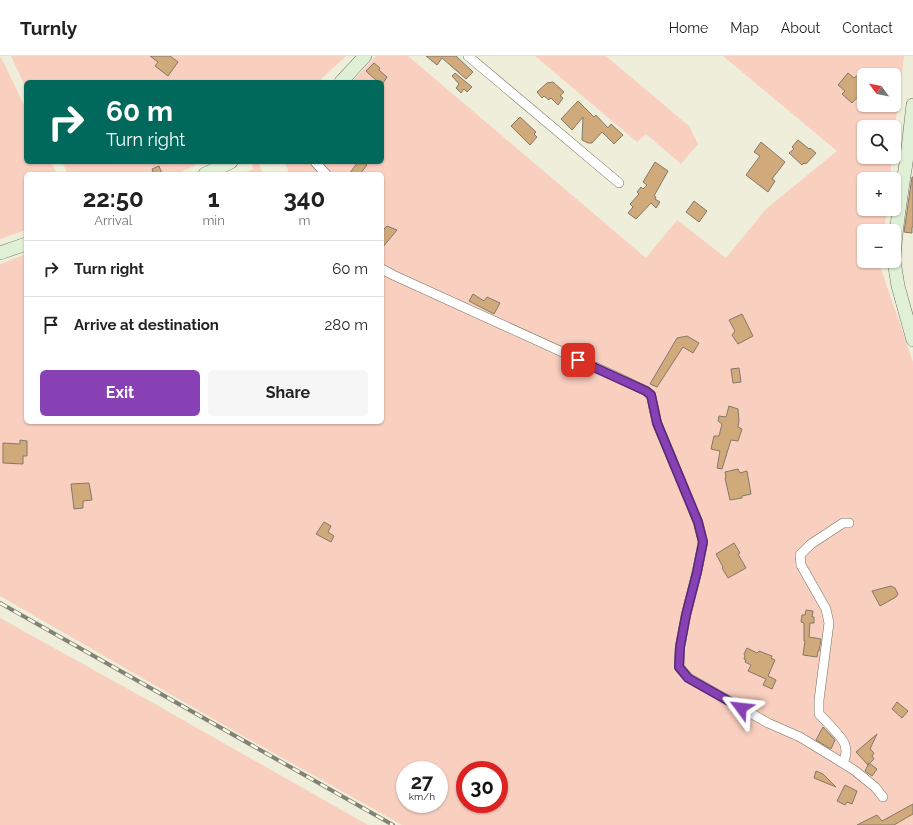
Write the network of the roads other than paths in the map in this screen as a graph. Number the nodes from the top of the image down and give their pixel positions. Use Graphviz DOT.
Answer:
graph roads {
  1 [pos="365,56"];
  2 [pos="468,56"];
  3 [pos="343,80"];
  4 [pos="913,105"];
  5 [pos="227,164"];
  6 [pos="317,164"];
  7 [pos="209,172"];
  8 [pos="324,172"];
  9 [pos="619,183"];
  10 [pos="897,224"];
  11 [pos="24,245"];
  12 [pos="0,253"];
  13 [pos="895,268"];
  14 [pos="384,270"];
  15 [pos="913,340"];
  16 [pos="849,523"];
  17 [pos="843,764"];
  18 [pos="883,797"];
  1 -- 3 [label="main road"];
  2 -- 9 [label="street"];
  4 -- 10 [label="main road"];
  5 -- 7 [label="main road"];
  6 -- 8 [label="street"];
  11 -- 12 [label="main road"];
  13 -- 15 [label="main road"];
  14 -- 17 [label="street"];
  16 -- 17 [label="street"];
  17 -- 18 [label="street"];
}
